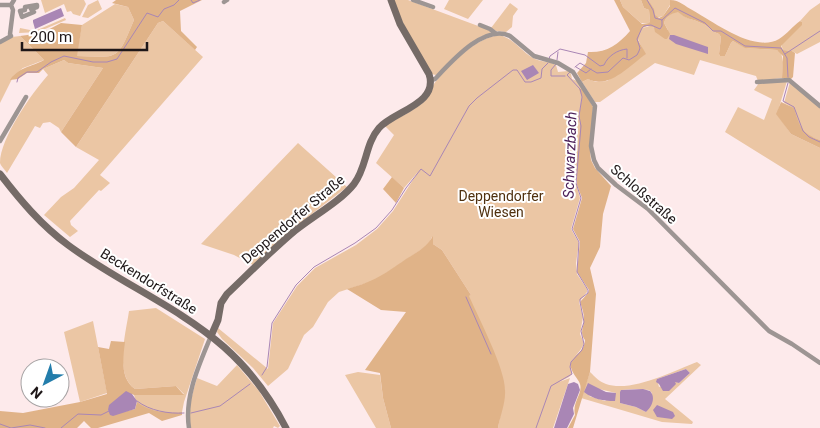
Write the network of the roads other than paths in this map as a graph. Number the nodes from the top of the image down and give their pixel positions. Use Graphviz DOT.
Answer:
graph roads {
  1 [pos="14,0"];
  2 [pos="391,0"];
  3 [pos="413,0"];
  4 [pos="0,5"];
  5 [pos="11,5"];
  6 [pos="433,7"];
  7 [pos="480,25"];
  8 [pos="495,33"];
  9 [pos="0,42"];
  10 [pos="431,80"];
  11 [pos="757,82"];
  12 [pos="26,97"];
  13 [pos="820,106"];
  14 [pos="0,141"];
  15 [pos="0,174"];
  16 [pos="212,336"];
  17 [pos="820,363"];
  18 [pos="188,428"];
  19 [pos="286,428"];
  1 -- 5 [label="street"];
  2 -- 10 [label="street"];
  3 -- 6 [label="street"];
  4 -- 5 [label="street"];
  5 -- 9 [label="street"];
  7 -- 8 [label="street, Schloßstraße"];
  8 -- 10 [label="street"];
  8 -- 17 [label="street, Schloßstraße"];
  10 -- 16 [label="street, Deppendorfer Straße"];
  11 -- 13 [label="street"];
  12 -- 14 [label="street"];
  15 -- 16 [label="street, Beckendorfstraße"];
  16 -- 18 [label="street"];
  16 -- 19 [label="street, Beckendorfstraße"];
}
